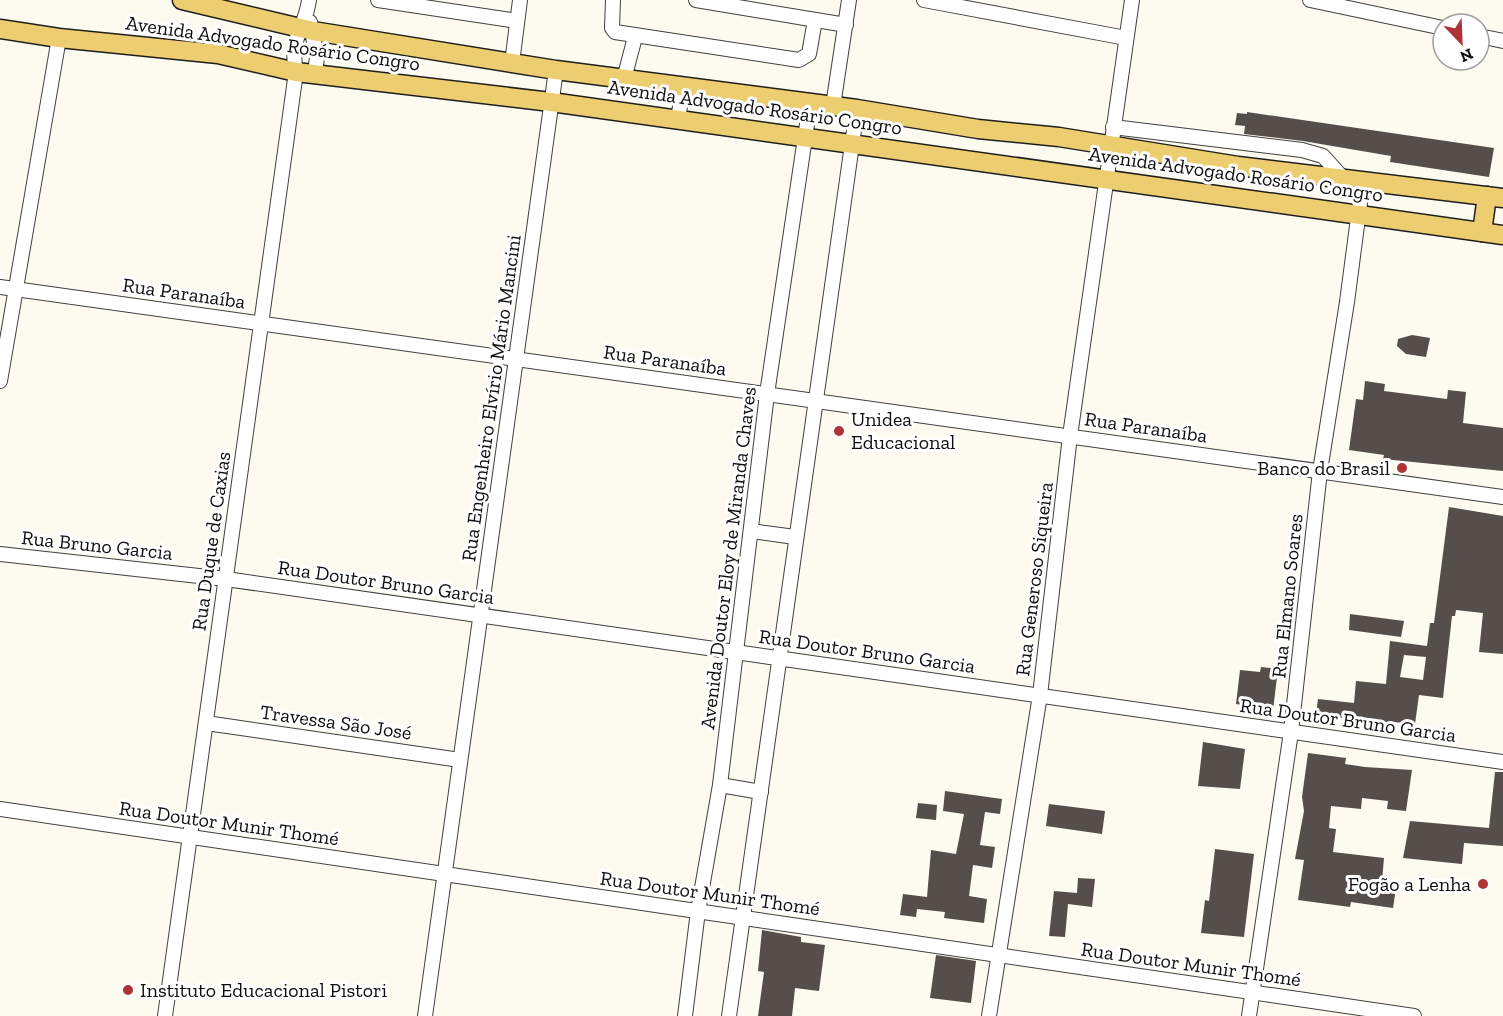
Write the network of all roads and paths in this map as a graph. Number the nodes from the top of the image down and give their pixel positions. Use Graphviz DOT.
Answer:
graph roads {
  1 [pos="182,0"];
  2 [pos="378,0"];
  3 [pos="520,0"];
  4 [pos="613,0"];
  5 [pos="696,0"];
  6 [pos="849,0"];
  7 [pos="924,0"];
  8 [pos="1132,0"];
  9 [pos="1310,0"];
  10 [pos="308,6"];
  11 [pos="815,20"];
  12 [pos="517,21"];
  13 [pos="846,25"];
  14 [pos="1431,25"];
  15 [pos="0,29"];
  16 [pos="306,30"];
  17 [pos="635,37"];
  18 [pos="59,38"];
  19 [pos="1126,38"];
  20 [pos="512,63"];
  21 [pos="556,70"];
  22 [pos="296,72"];
  23 [pos="315,73"];
  24 [pos="624,79"];
  25 [pos="683,88"];
  26 [pos="551,102"];
  27 [pos="810,104"];
  28 [pos="833,106"];
  29 [pos="857,109"];
  30 [pos="678,119"];
  31 [pos="1113,127"];
  32 [pos="978,129"];
  33 [pos="805,137"];
  34 [pos="852,143"];
  35 [pos="1111,145"];
  36 [pos="971,159"];
  37 [pos="1239,166"];
  38 [pos="1341,177"];
  39 [pos="1106,178"];
  40 [pos="1363,180"];
  41 [pos="1235,196"];
  42 [pos="1495,197"];
  43 [pos="1358,213"];
  44 [pos="1482,232"];
  45 [pos="1503,235"];
  46 [pos="0,286"];
  47 [pos="16,289"];
  48 [pos="259,323"];
  49 [pos="516,359"];
  50 [pos="0,381"];
  51 [pos="767,394"];
  52 [pos="817,401"];
  53 [pos="1070,436"];
  54 [pos="1320,471"];
  55 [pos="1503,497"];
  56 [pos="751,531"];
  57 [pos="795,537"];
  58 [pos="0,554"];
  59 [pos="226,579"];
  60 [pos="480,616"];
  61 [pos="736,652"];
  62 [pos="780,658"];
  63 [pos="1040,696"];
  64 [pos="206,723"];
  65 [pos="1291,732"];
  66 [pos="460,760"];
  67 [pos="1503,762"];
  68 [pos="720,785"];
  69 [pos="761,792"];
  70 [pos="0,809"];
  71 [pos="190,837"];
  72 [pos="445,874"];
  73 [pos="698,911"];
  74 [pos="743,918"];
  75 [pos="998,955"];
  76 [pos="1252,992"];
  77 [pos="165,1016"];
  78 [pos="425,1016"];
  79 [pos="685,1016"];
  80 [pos="729,1016"];
  81 [pos="989,1016"];
  82 [pos="1249,1016"];
  83 [pos="1414,1016"];
  1 -- 16 [label="main road, Avenida Advogado Rosário Congro"];
  2 -- 12 [label="street"];
  3 -- 12 [label="street"];
  4 -- 17 [label="street"];
  5 -- 11 [label="street"];
  6 -- 13 [label="street"];
  7 -- 19 [label="street"];
  8 -- 19 [label="street, Rua Generoso Siqueira"];
  9 -- 14 [label="street"];
  10 -- 16 [label="street"];
  11 -- 13 [label="street"];
  11 -- 17 [label="street"];
  12 -- 20 [label="street"];
  13 -- 28 [label="street"];
  15 -- 18 [label="main road, Avenida Advogado Rosário Congro"];
  16 -- 20 [label="main road, Avenida Advogado Rosário Congro"];
  16 -- 22 [label="street, Rua Duque de Caxias"];
  16 -- 23 [label="street"];
  17 -- 24 [label="street"];
  18 -- 22 [label="main road, Avenida Advogado Rosário Congro"];
  18 -- 47 [label="street"];
  19 -- 31 [label="street, Rua Generoso Siqueira"];
  20 -- 21 [label="main road, Avenida Advogado Rosário Congro"];
  21 -- 24 [label="main road, Avenida Advogado Rosário Congro"];
  21 -- 26 [label="street, Rua Engenheiro Elvírio Mário Mancini"];
  22 -- 23 [label="main road, Avenida Advogado Rosário Congro"];
  22 -- 48 [label="street, Rua Duque de Caxias"];
  23 -- 26 [label="main road, Avenida Advogado Rosário Congro"];
  24 -- 25 [label="main road, Avenida Advogado Rosário Congro"];
  25 -- 27 [label="main road, Avenida Advogado Rosário Congro"];
  25 -- 30 [label="street"];
  26 -- 30 [label="main road, Avenida Advogado Rosário Congro"];
  26 -- 49 [label="street, Rua Engenheiro Elvírio Mário Mancini"];
  27 -- 28 [label="main road, Avenida Advogado Rosário Congro"];
  27 -- 33 [label="street, Avenida Doutor Eloy de Miranda Chaves"];
  28 -- 29 [label="main road, Avenida Advogado Rosário Congro"];
  29 -- 32 [label="main road, Avenida Advogado Rosário Congro"];
  29 -- 34 [label="street"];
  30 -- 33 [label="main road, Avenida Advogado Rosário Congro"];
  31 -- 35 [label="street, Rua Generoso Siqueira"];
  31 -- 38 [label="street"];
  32 -- 35 [label="main road, Avenida Advogado Rosário Congro"];
  32 -- 36 [label="main road"];
  33 -- 34 [label="main road, Avenida Advogado Rosário Congro"];
  33 -- 51 [label="street, Avenida Doutor Eloy de Miranda Chaves"];
  34 -- 36 [label="main road, Avenida Advogado Rosário Congro"];
  34 -- 52 [label="street"];
  35 -- 37 [label="main road, Avenida Advogado Rosário Congro"];
  35 -- 39 [label="street, Rua Generoso Siqueira"];
  36 -- 39 [label="main road, Avenida Advogado Rosário Congro"];
  37 -- 38 [label="main road, Avenida Advogado Rosário Congro"];
  37 -- 41 [label="main road"];
  38 -- 40 [label="main road, Avenida Advogado Rosário Congro"];
  39 -- 41 [label="main road, Avenida Advogado Rosário Congro"];
  39 -- 53 [label="street, Rua Generoso Siqueira"];
  40 -- 42 [label="main road, Avenida Advogado Rosário Congro"];
  40 -- 43 [label="street, Rua Elmano Soares"];
  41 -- 43 [label="main road, Avenida Advogado Rosário Congro"];
  42 -- 44 [label="main road"];
  43 -- 44 [label="main road, Avenida Advogado Rosário Congro"];
  43 -- 54 [label="street, Rua Elmano Soares"];
  44 -- 45 [label="main road, Avenida Advogado Rosário Congro"];
  46 -- 47 [label="street, Rua Paranaíba"];
  47 -- 48 [label="street, Rua Paranaíba"];
  47 -- 50 [label="street"];
  48 -- 49 [label="street, Rua Paranaíba"];
  48 -- 59 [label="street, Rua Duque de Caxias"];
  49 -- 51 [label="street, Rua Paranaíba"];
  49 -- 60 [label="street, Rua Engenheiro Elvírio Mário Mancini"];
  51 -- 52 [label="street, Rua Paranaíba"];
  51 -- 56 [label="street, Avenida Doutor Eloy de Miranda Chaves"];
  52 -- 53 [label="street, Rua Paranaíba"];
  52 -- 57 [label="street"];
  53 -- 54 [label="street, Rua Paranaíba"];
  53 -- 63 [label="street, Rua Generoso Siqueira"];
  54 -- 55 [label="street, Rua Paranaíba"];
  54 -- 65 [label="street, Rua Elmano Soares"];
  56 -- 57 [label="street"];
  56 -- 61 [label="street, Avenida Doutor Eloy de Miranda Chaves"];
  57 -- 62 [label="street"];
  58 -- 59 [label="street, Rua Bruno Garcia"];
  59 -- 60 [label="street, Rua Doutor Bruno Garcia"];
  59 -- 64 [label="street, Rua Duque de Caxias"];
  60 -- 61 [label="street, Rua Doutor Bruno Garcia"];
  60 -- 66 [label="street, Rua Engenheiro Elvírio Mário Mancini"];
  61 -- 62 [label="street, Rua Doutor Bruno Garcia"];
  61 -- 68 [label="street, Avenida Doutor Eloy de Miranda Chaves"];
  62 -- 63 [label="street, Rua Doutor Bruno Garcia"];
  62 -- 69 [label="street"];
  63 -- 65 [label="street, Rua Doutor Bruno Garcia"];
  63 -- 75 [label="street, Rua Generoso Siqueira"];
  64 -- 66 [label="street, Travessa São José"];
  64 -- 71 [label="street, Rua Duque de Caxias"];
  65 -- 67 [label="street, Rua Doutor Bruno Garcia"];
  65 -- 76 [label="street, Rua Elmano Soares"];
  66 -- 72 [label="street, Rua Engenheiro Elvírio Mário Mancini"];
  68 -- 69 [label="street"];
  68 -- 73 [label="street, Avenida Doutor Eloy de Miranda Chaves"];
  69 -- 74 [label="street"];
  70 -- 71 [label="street, Rua Doutor Munir Thomé"];
  71 -- 72 [label="street, Rua Doutor Munir Thomé"];
  71 -- 77 [label="street, Rua Duque de Caxias"];
  72 -- 73 [label="street, Rua Doutor Munir Thomé"];
  72 -- 78 [label="street, Rua Engenheiro Elvírio Mário Mancini"];
  73 -- 74 [label="street, Rua Doutor Munir Thomé"];
  73 -- 79 [label="street, Avenida Doutor Eloy de Miranda Chaves"];
  74 -- 75 [label="street, Rua Doutor Munir Thomé"];
  74 -- 80 [label="street"];
  75 -- 76 [label="street, Rua Doutor Munir Thomé"];
  75 -- 81 [label="street, Rua Generoso Siqueira"];
  76 -- 82 [label="street, Rua Elmano Soares"];
  76 -- 83 [label="street, Rua Doutor Munir Thomé"];
}
